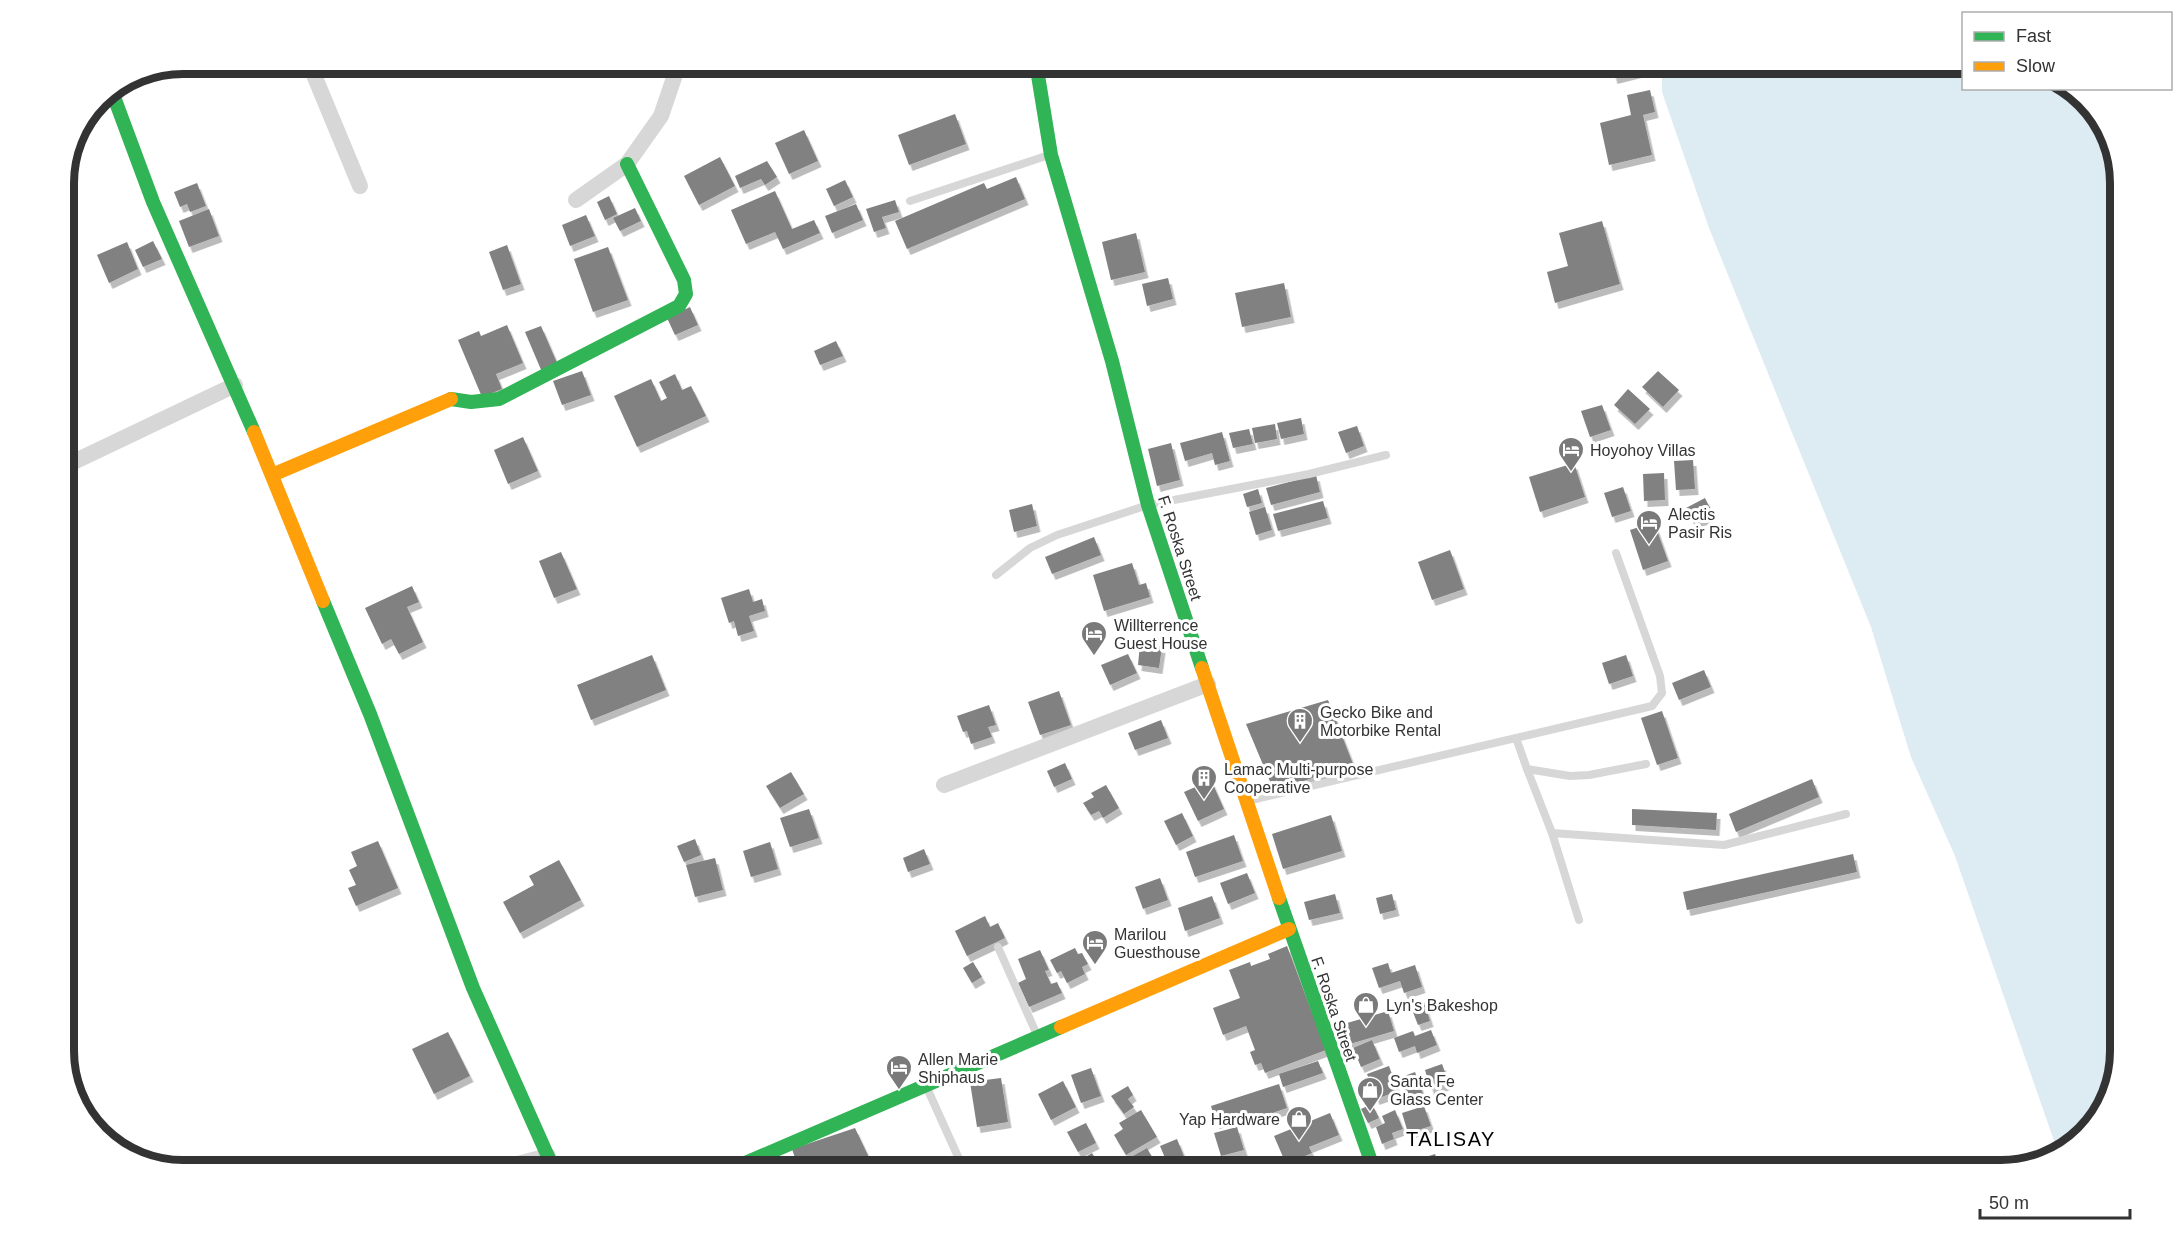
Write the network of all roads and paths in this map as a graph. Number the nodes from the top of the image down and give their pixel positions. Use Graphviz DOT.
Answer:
graph roads {
  1 [pos="314,74"];
  2 [pos="675,74"];
  3 [pos="1038,74"];
  4 [pos="114,97"];
  5 [pos="1051,155"];
  6 [pos="627,164"];
  7 [pos="360,186"];
  8 [pos="576,200"];
  9 [pos="910,201"];
  10 [pos="235,385"];
  11 [pos="1386,455"];
  12 [pos="74,462"];
  13 [pos="272,475"];
  14 [pos="1148,505"];
  15 [pos="1616,553"];
  16 [pos="996,576"];
  17 [pos="1208,684"];
  18 [pos="1516,738"];
  19 [pos="1646,764"];
  20 [pos="1527,769"];
  21 [pos="944,785"];
  22 [pos="1247,801"];
  23 [pos="1846,814"];
  24 [pos="1552,833"];
  25 [pos="1580,920"];
  26 [pos="1289,929"];
  27 [pos="998,947"];
  28 [pos="1038,1038"];
  29 [pos="926,1085"];
  30 [pos="550,1160"];
  31 [pos="752,1160"];
  32 [pos="960,1160"];
  33 [pos="1370,1160"];
  1 -- 7 [label="street"];
  2 -- 6 [label="street"];
  3 -- 5 [label="street, F. Roska Street"];
  4 -- 10 [label="street"];
  5 -- 9 [label="lane"];
  5 -- 14 [label="street, F. Roska Street"];
  6 -- 8 [label="street"];
  6 -- 13 [label="street"];
  10 -- 12 [label="street"];
  10 -- 13 [label="street"];
  11 -- 14 [label="lane"];
  13 -- 30 [label="street"];
  14 -- 16 [label="lane"];
  14 -- 17 [label="street, F. Roska Street"];
  15 -- 18 [label="lane"];
  17 -- 21 [label="street"];
  17 -- 22 [label="street, F. Roska Street"];
  18 -- 20 [label="lane"];
  18 -- 22 [label="lane"];
  19 -- 20 [label="lane"];
  20 -- 24 [label="lane"];
  22 -- 26 [label="street, F. Roska Street"];
  23 -- 24 [label="lane"];
  24 -- 25 [label="lane"];
  26 -- 28 [label="street"];
  26 -- 33 [label="street, F. Roska Street"];
  27 -- 28 [label="lane"];
  28 -- 29 [label="street"];
  29 -- 31 [label="street"];
  29 -- 32 [label="lane"];
}
